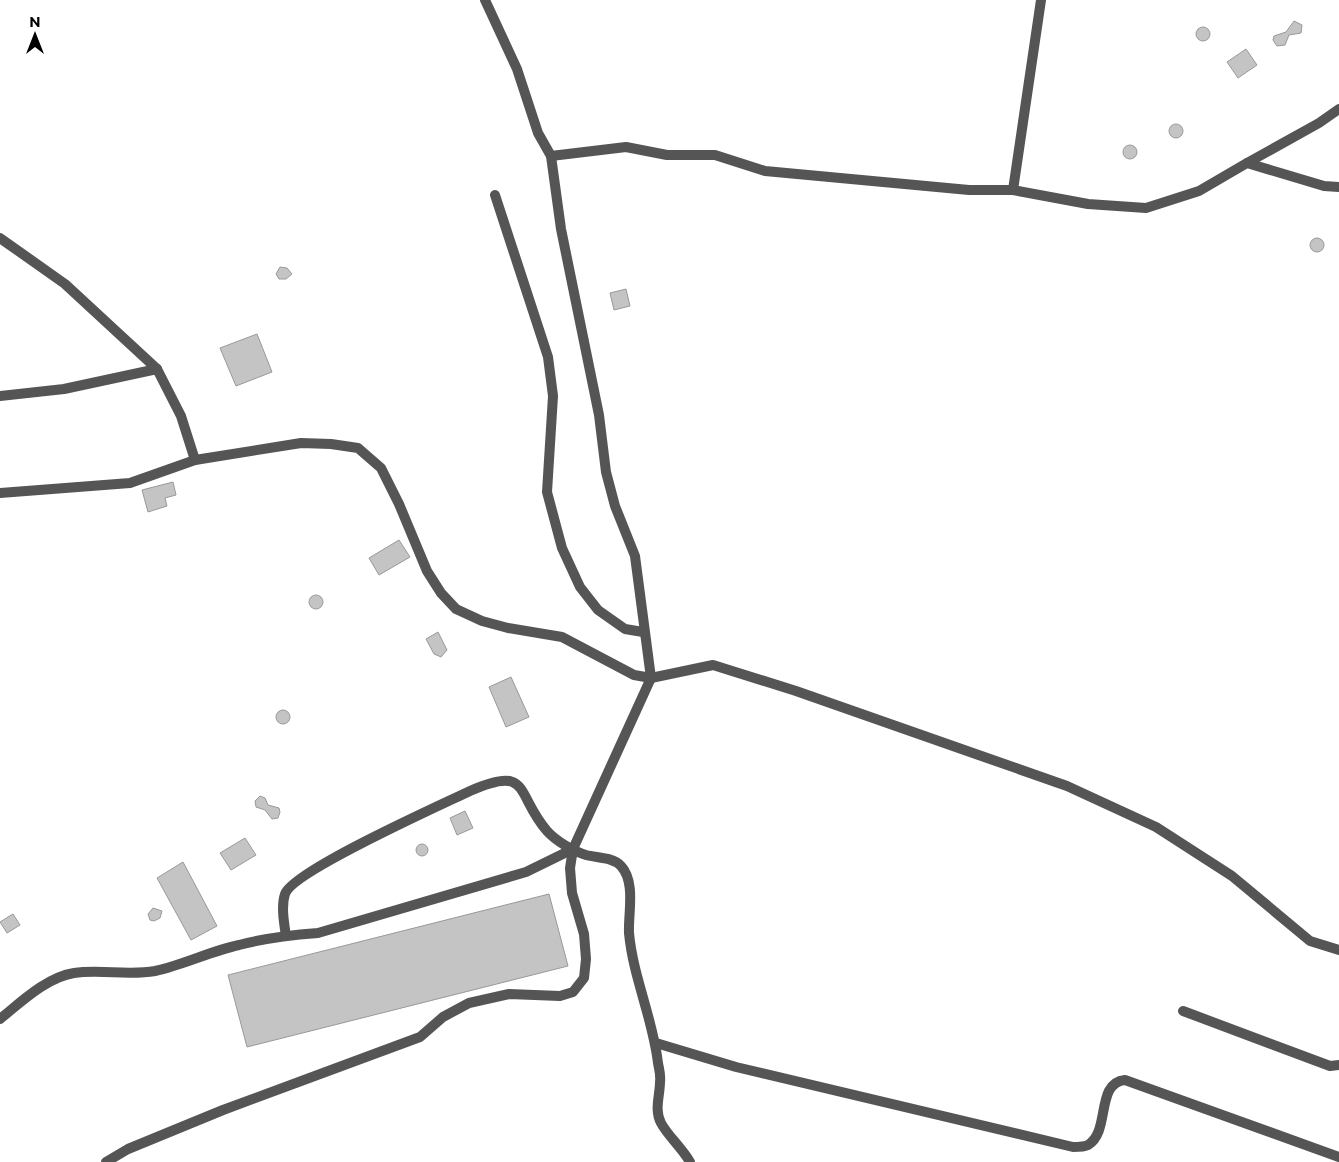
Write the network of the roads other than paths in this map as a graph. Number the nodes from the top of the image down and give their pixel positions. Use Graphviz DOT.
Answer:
graph roads {
  1 [pos="484,0"];
  2 [pos="1041,0"];
  3 [pos="1339,109"];
  4 [pos="551,156"];
  5 [pos="1247,163"];
  6 [pos="1339,187"];
  7 [pos="1013,190"];
  8 [pos="495,195"];
  9 [pos="0,238"];
  10 [pos="157,369"];
  11 [pos="0,396"];
  12 [pos="195,460"];
  13 [pos="0,493"];
  14 [pos="643,632"];
  15 [pos="651,678"];
  16 [pos="573,849"];
  17 [pos="286,936"];
  18 [pos="1339,950"];
  19 [pos="1183,1011"];
  20 [pos="0,1018"];
  21 [pos="656,1043"];
  22 [pos="1339,1065"];
  23 [pos="1339,1157"];
  24 [pos="106,1162"];
  25 [pos="690,1162"];
  1 -- 4 [label="street"];
  2 -- 7 [label="street"];
  3 -- 5 [label="street"];
  4 -- 7 [label="street"];
  4 -- 14 [label="street"];
  5 -- 6 [label="street"];
  5 -- 7 [label="street"];
  8 -- 14 [label="street"];
  9 -- 10 [label="street"];
  10 -- 11 [label="street"];
  10 -- 12 [label="street"];
  12 -- 13 [label="street"];
  12 -- 15 [label="street"];
  14 -- 15 [label="street"];
  15 -- 16 [label="street"];
  15 -- 18 [label="street"];
  16 -- 17 [label="street"];
  16 -- 17 [label="street"];
  16 -- 21 [label="street"];
  16 -- 24 [label="street"];
  17 -- 20 [label="street"];
  19 -- 22 [label="street"];
  21 -- 23 [label="street"];
  21 -- 25 [label="street"];
}
